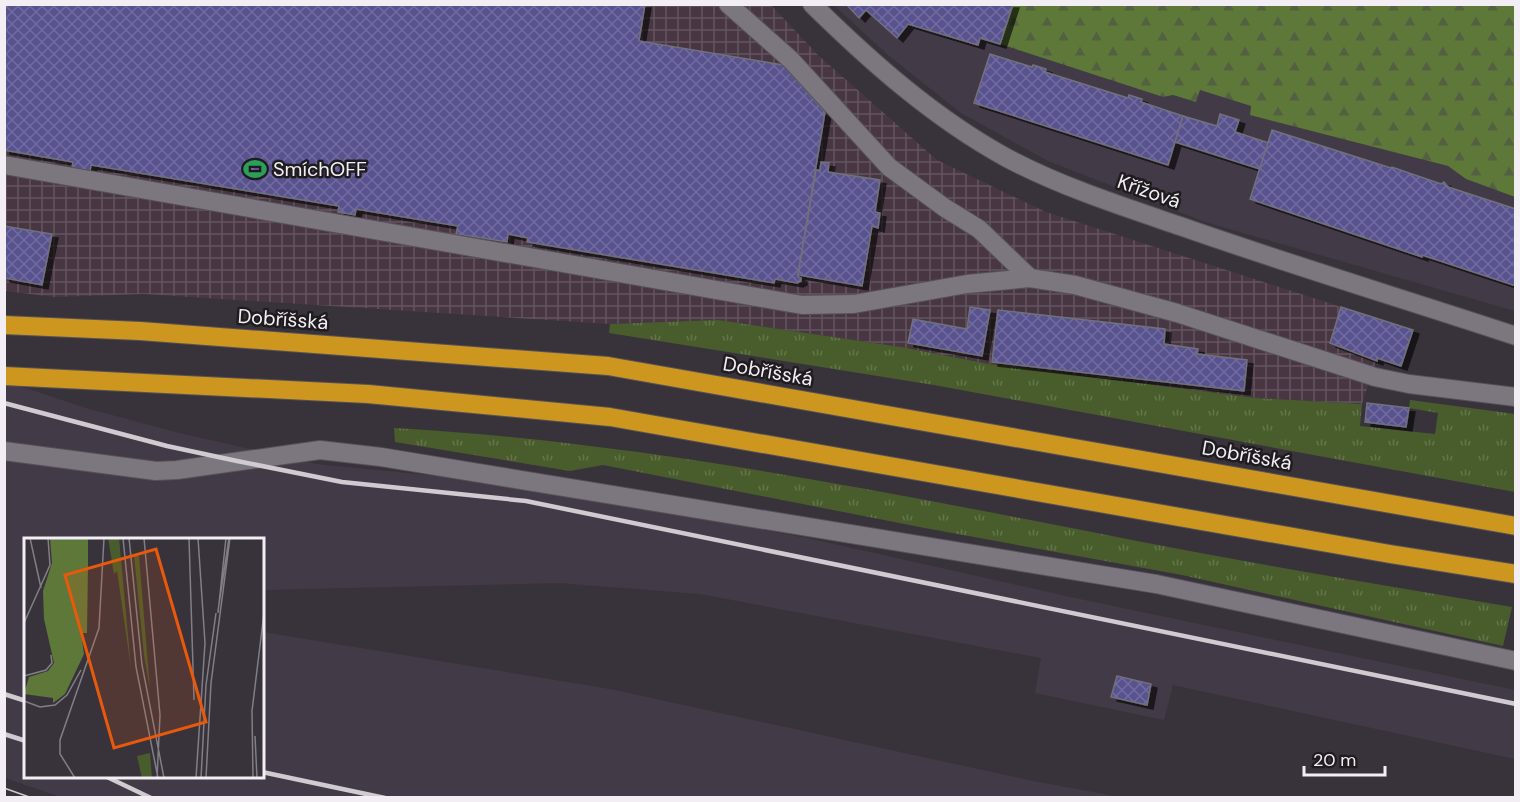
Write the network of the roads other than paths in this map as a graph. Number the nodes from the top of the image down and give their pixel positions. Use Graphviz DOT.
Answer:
graph roads {
  1 [pos="728,4"];
  2 [pos="812,4"];
  3 [pos="4,165"];
  4 [pos="1030,278"];
  5 [pos="4,325"];
  6 [pos="1515,336"];
  7 [pos="4,376"];
  8 [pos="1515,397"];
  9 [pos="4,451"];
  10 [pos="1515,526"];
  11 [pos="1515,574"];
  12 [pos="1515,661"];
  1 -- 4 [label="street"];
  2 -- 6 [label="street, Křížová"];
  3 -- 4 [label="street"];
  4 -- 8 [label="street"];
  5 -- 10 [label="highway, Dobříšská"];
  7 -- 11 [label="highway"];
  9 -- 12 [label="street"];
}
